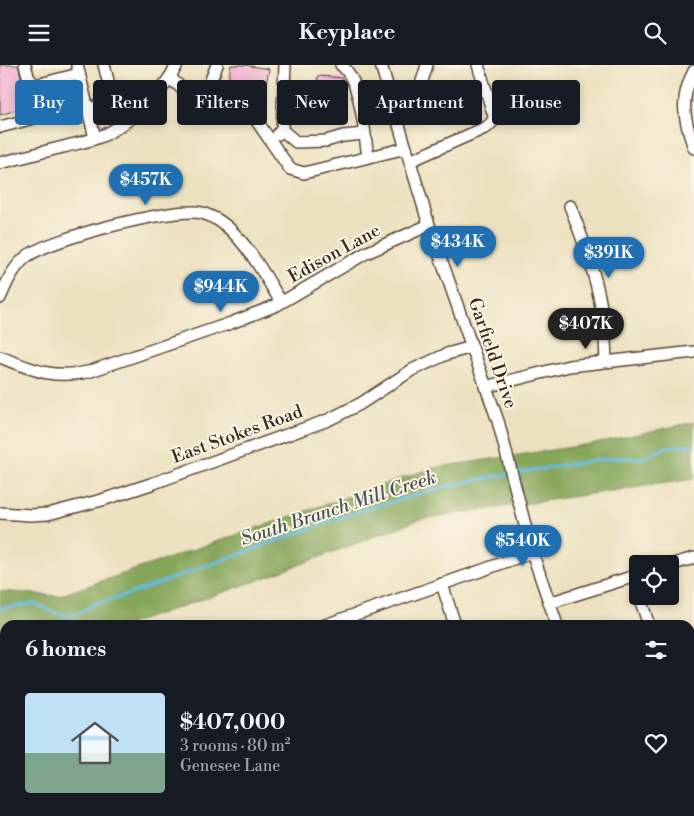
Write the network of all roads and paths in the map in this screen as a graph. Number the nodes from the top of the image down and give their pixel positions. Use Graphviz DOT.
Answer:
graph roads {
  1 [pos="25,65"];
  2 [pos="104,65"];
  3 [pos="177,65"];
  4 [pos="217,65"];
  5 [pos="285,65"];
  6 [pos="341,65"];
  7 [pos="381,65"];
  8 [pos="427,65"];
  9 [pos="478,65"];
  10 [pos="78,69"];
  11 [pos="694,71"];
  12 [pos="170,78"];
  13 [pos="211,80"];
  14 [pos="385,80"];
  15 [pos="423,80"];
  16 [pos="177,84"];
  17 [pos="88,108"];
  18 [pos="259,125"];
  19 [pos="398,125"];
  20 [pos="0,127"];
  21 [pos="282,130"];
  22 [pos="364,131"];
  23 [pos="95,137"];
  24 [pos="270,140"];
  25 [pos="406,148"];
  26 [pos="694,148"];
  27 [pos="368,157"];
  28 [pos="410,161"];
  29 [pos="0,163"];
  30 [pos="570,206"];
  31 [pos="429,225"];
  32 [pos="0,298"];
  33 [pos="282,302"];
  34 [pos="472,347"];
  35 [pos="694,352"];
  36 [pos="0,357"];
  37 [pos="606,360"];
  38 [pos="485,387"];
  39 [pos="0,513"];
  40 [pos="532,552"];
  41 [pos="694,558"];
  42 [pos="679,562"];
  43 [pos="629,578"];
  44 [pos="442,584"];
  45 [pos="549,603"];
  46 [pos="642,605"];
  47 [pos="341,620"];
  48 [pos="453,620"];
  49 [pos="555,620"];
  50 [pos="647,620"];
  1 -- 10 [label="street"];
  2 -- 17 [label="street"];
  3 -- 12 [label="street"];
  4 -- 13 [label="street"];
  5 -- 21 [label="street"];
  6 -- 22 [label="street"];
  7 -- 14 [label="street, Garfield Drive"];
  8 -- 15 [label="street"];
  9 -- 28 [label="street"];
  10 -- 17 [label="street"];
  11 -- 26 [label="street"];
  12 -- 16 [label="street"];
  12 -- 23 [label="street"];
  17 -- 20 [label="street"];
  17 -- 23 [label="street"];
  18 -- 24 [label="street"];
  19 -- 25 [label="street, Garfield Drive"];
  21 -- 22 [label="street"];
  21 -- 24 [label="street"];
  22 -- 27 [label="street"];
  23 -- 29 [label="street"];
  24 -- 27 [label="street"];
  25 -- 27 [label="street"];
  25 -- 28 [label="street, Garfield Drive"];
  28 -- 31 [label="street, Garfield Drive"];
  30 -- 37 [label="street"];
  31 -- 33 [label="street, Edison Lane"];
  31 -- 34 [label="street, Garfield Drive"];
  32 -- 33 [label="street"];
  33 -- 36 [label="street, Edison Lane"];
  34 -- 38 [label="street, Garfield Drive"];
  34 -- 39 [label="street, East Stokes Road"];
  35 -- 37 [label="street"];
  37 -- 38 [label="street"];
  38 -- 40 [label="street, Garfield Drive"];
  40 -- 44 [label="street"];
  40 -- 45 [label="street, Garfield Drive"];
  41 -- 42 [label="street"];
  43 -- 45 [label="street"];
  44 -- 47 [label="street"];
  44 -- 48 [label="street"];
  45 -- 49 [label="street, Garfield Drive"];
  46 -- 50 [label="street"];
}
